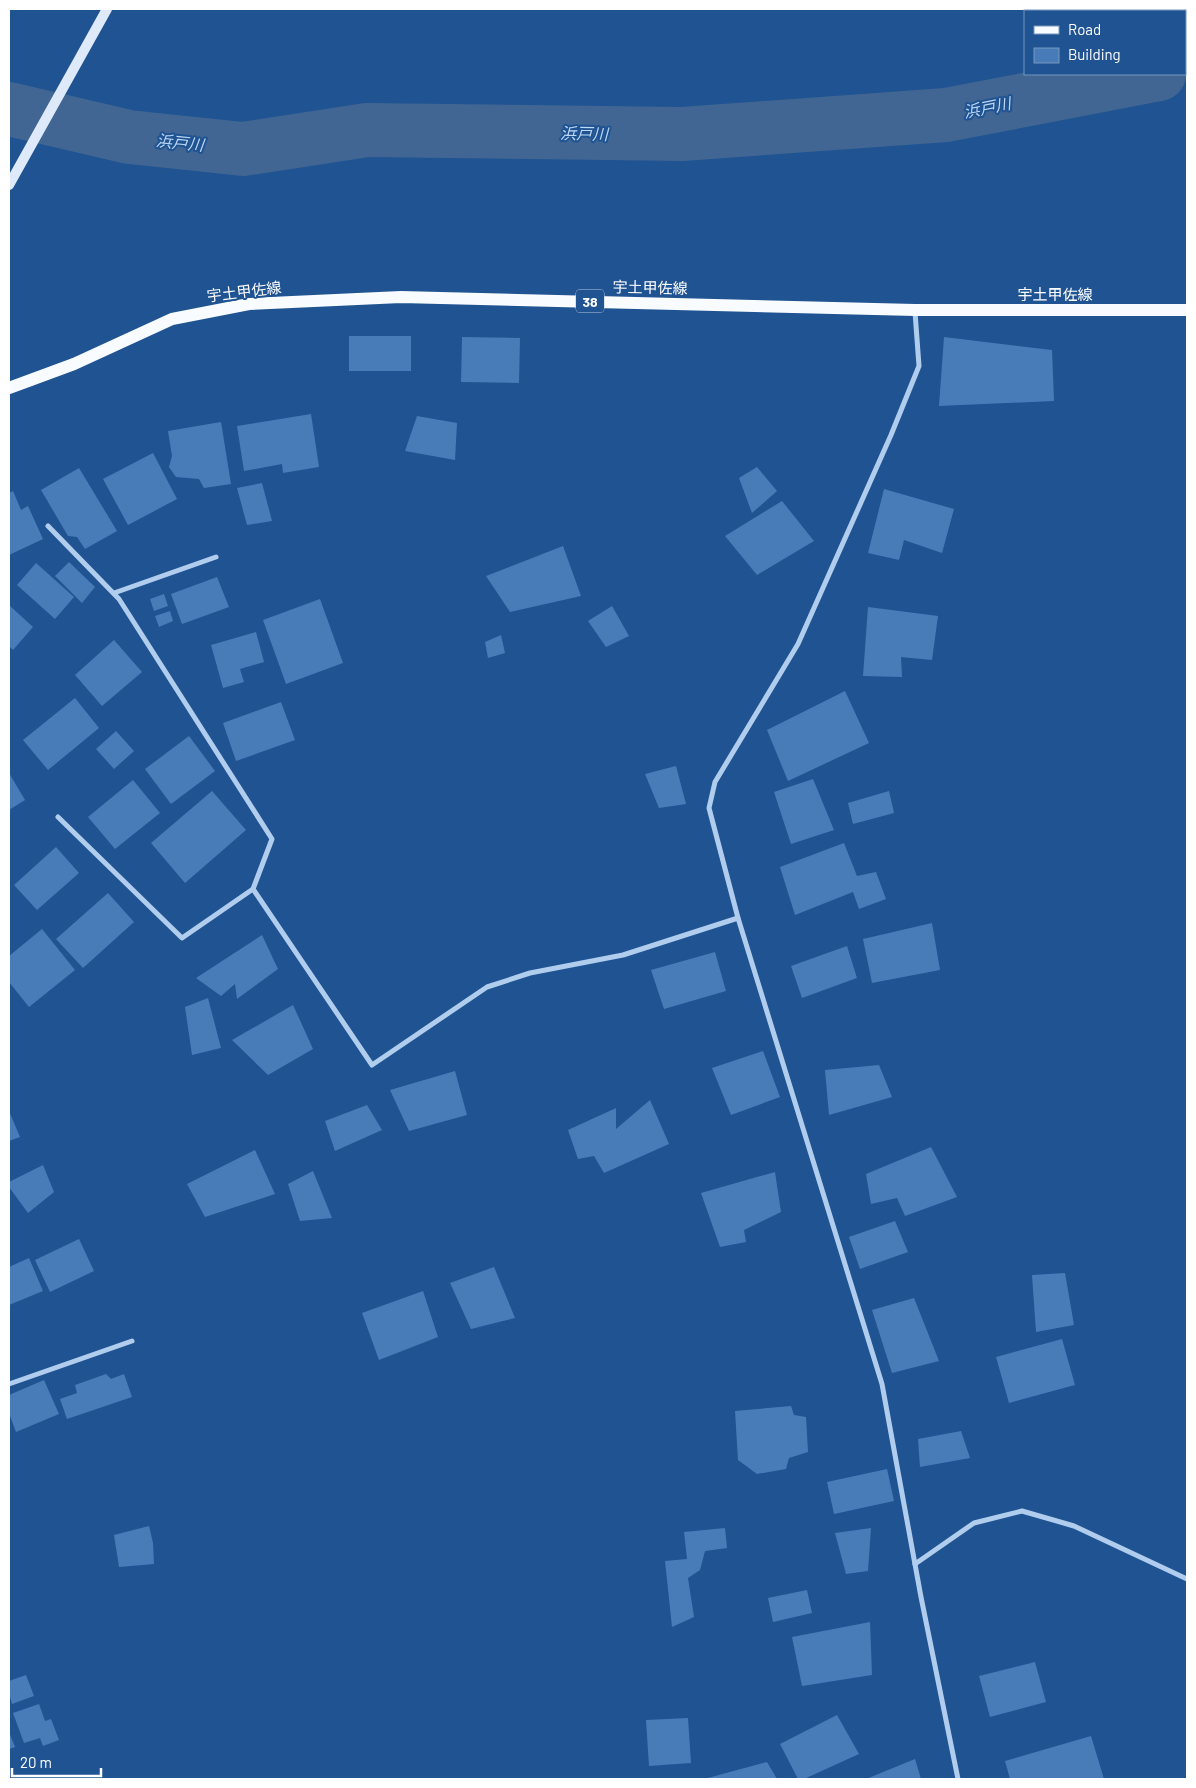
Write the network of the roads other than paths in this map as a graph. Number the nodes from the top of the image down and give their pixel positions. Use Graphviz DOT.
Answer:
graph roads {
  1 [pos="107,9"];
  2 [pos="9,185"];
  3 [pos="915,310"];
  4 [pos="1187,310"];
  5 [pos="9,388"];
  6 [pos="48,526"];
  7 [pos="216,557"];
  8 [pos="114,593"];
  9 [pos="58,817"];
  10 [pos="252,889"];
  11 [pos="738,918"];
  12 [pos="132,1341"];
  13 [pos="9,1384"];
  14 [pos="915,1564"];
  15 [pos="1187,1579"];
  16 [pos="958,1779"];
  1 -- 2 [label="street"];
  3 -- 4 [label="main road, 宇土甲佐線 / 38"];
  3 -- 5 [label="main road, 宇土甲佐線 / 38"];
  3 -- 11 [label="street"];
  6 -- 8 [label="street"];
  7 -- 8 [label="street"];
  8 -- 10 [label="street"];
  9 -- 10 [label="street"];
  10 -- 11 [label="street"];
  11 -- 14 [label="street"];
  12 -- 13 [label="street"];
  14 -- 15 [label="street"];
  14 -- 16 [label="street"];
}
